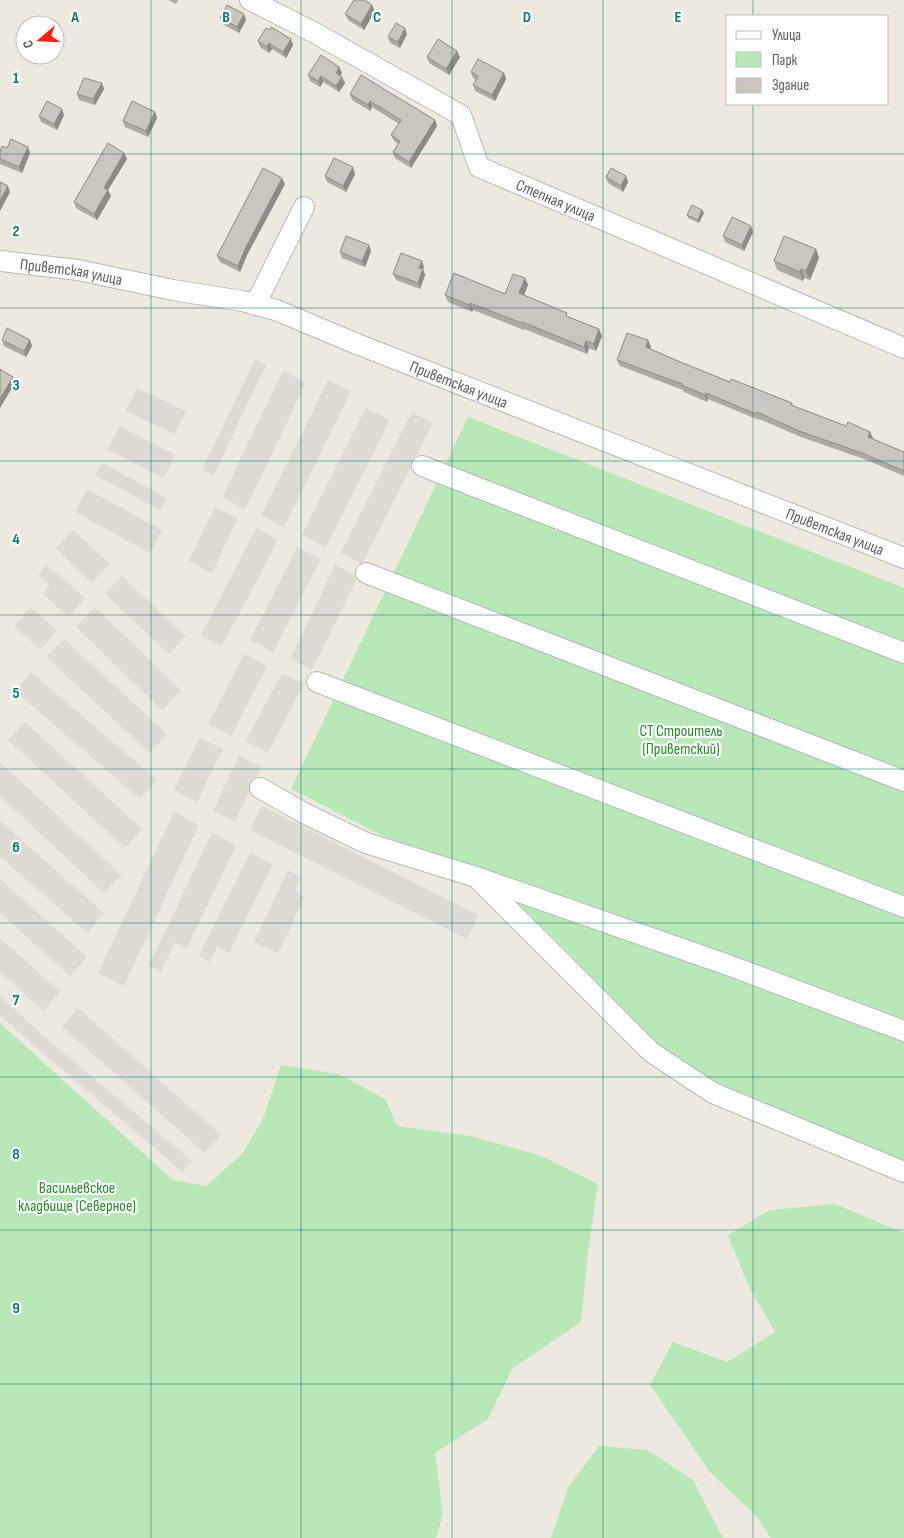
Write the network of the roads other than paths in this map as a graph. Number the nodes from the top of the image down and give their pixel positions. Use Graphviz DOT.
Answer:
graph roads {
  1 [pos="250,0"];
  2 [pos="304,207"];
  3 [pos="0,261"];
  4 [pos="255,305"];
  5 [pos="904,348"];
  6 [pos="422,466"];
  7 [pos="904,558"];
  8 [pos="366,573"];
  9 [pos="904,653"];
  10 [pos="317,682"];
  11 [pos="904,781"];
  12 [pos="260,788"];
  13 [pos="476,878"];
  14 [pos="904,907"];
  15 [pos="904,1031"];
  16 [pos="904,1172"];
  1 -- 5 [label="street, Степная улица"];
  2 -- 4 [label="street"];
  3 -- 4 [label="street, Приветская улица"];
  4 -- 7 [label="street, Приветская улица"];
  6 -- 9 [label="street"];
  8 -- 11 [label="street"];
  10 -- 14 [label="street"];
  12 -- 13 [label="street"];
  13 -- 15 [label="street"];
  13 -- 16 [label="street"];
}
